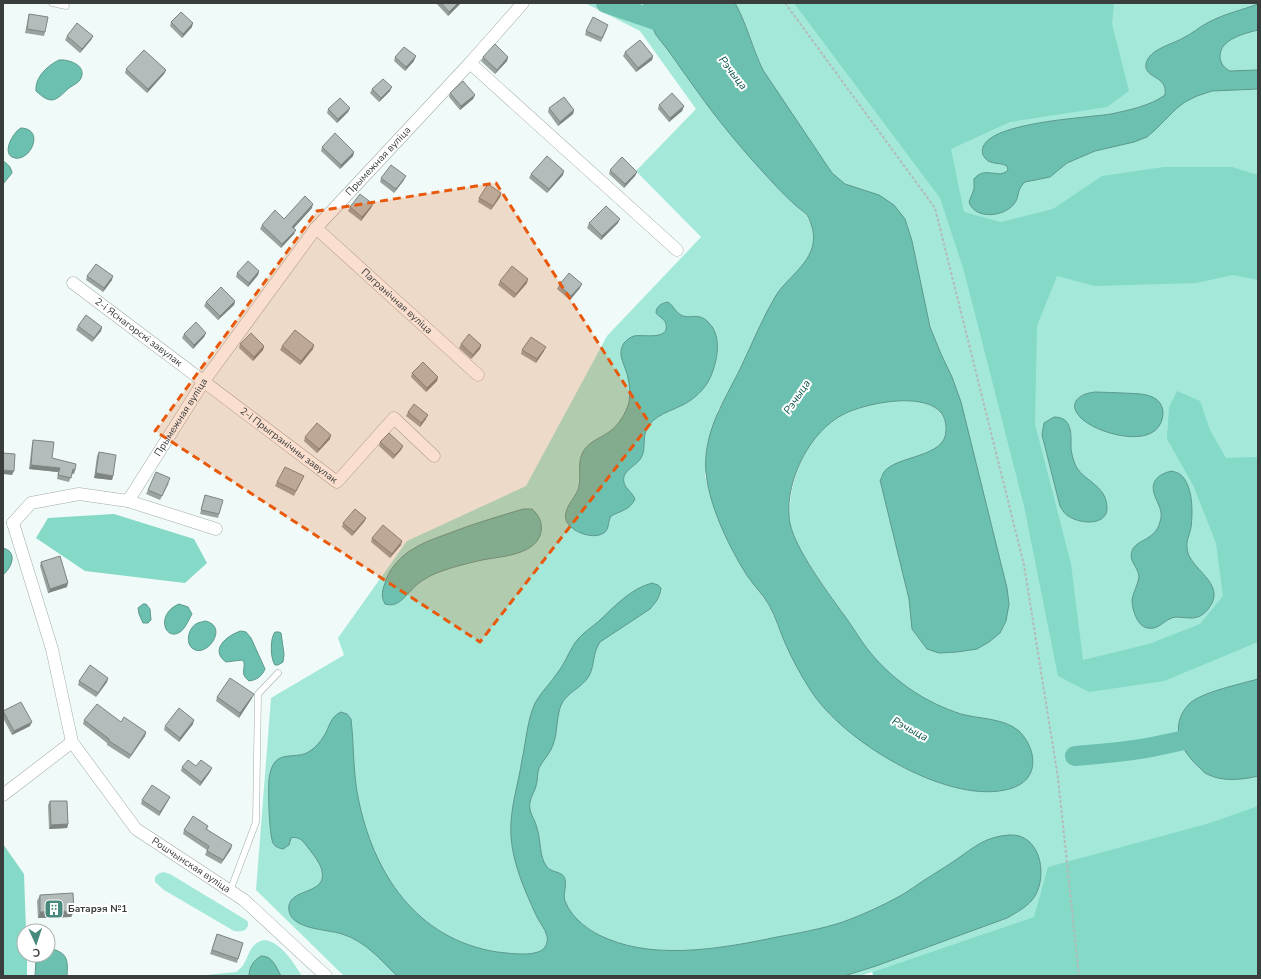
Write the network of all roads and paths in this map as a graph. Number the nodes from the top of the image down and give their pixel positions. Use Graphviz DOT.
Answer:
graph roads {
  1 [pos="52,3"];
  2 [pos="523,3"];
  3 [pos="785,3"];
  4 [pos="66,6"];
  5 [pos="470,63"];
  6 [pos="316,228"];
  7 [pos="677,250"];
  8 [pos="73,283"];
  9 [pos="478,375"];
  10 [pos="204,381"];
  11 [pos="434,456"];
  12 [pos="128,501"];
  13 [pos="8,521"];
  14 [pos="216,529"];
  15 [pos="278,673"];
  16 [pos="72,742"];
  17 [pos="3,795"];
  18 [pos="230,891"];
  19 [pos="326,976"];
  20 [pos="1079,976"];
  1 -- 4 [label="lane"];
  2 -- 5 [label="street, Прымежная вуліца"];
  3 -- 20 [label="path"];
  5 -- 6 [label="street, Прымежная вуліца"];
  5 -- 7 [label="street"];
  6 -- 9 [label="street, Пагранічная вуліца"];
  6 -- 10 [label="street, Прымежная вуліца"];
  8 -- 10 [label="street, 2-і Яснагорскі завулак"];
  10 -- 11 [label="street, 2-і Прыгранічны завулак"];
  10 -- 12 [label="street, Прымежная вуліца"];
  12 -- 13 [label="street"];
  12 -- 14 [label="street"];
  13 -- 16 [label="street"];
  15 -- 18 [label="lane"];
  16 -- 17 [label="street"];
  16 -- 18 [label="street, Рошчынская вуліца"];
  18 -- 19 [label="street, Рошчынская вуліца"];
}
